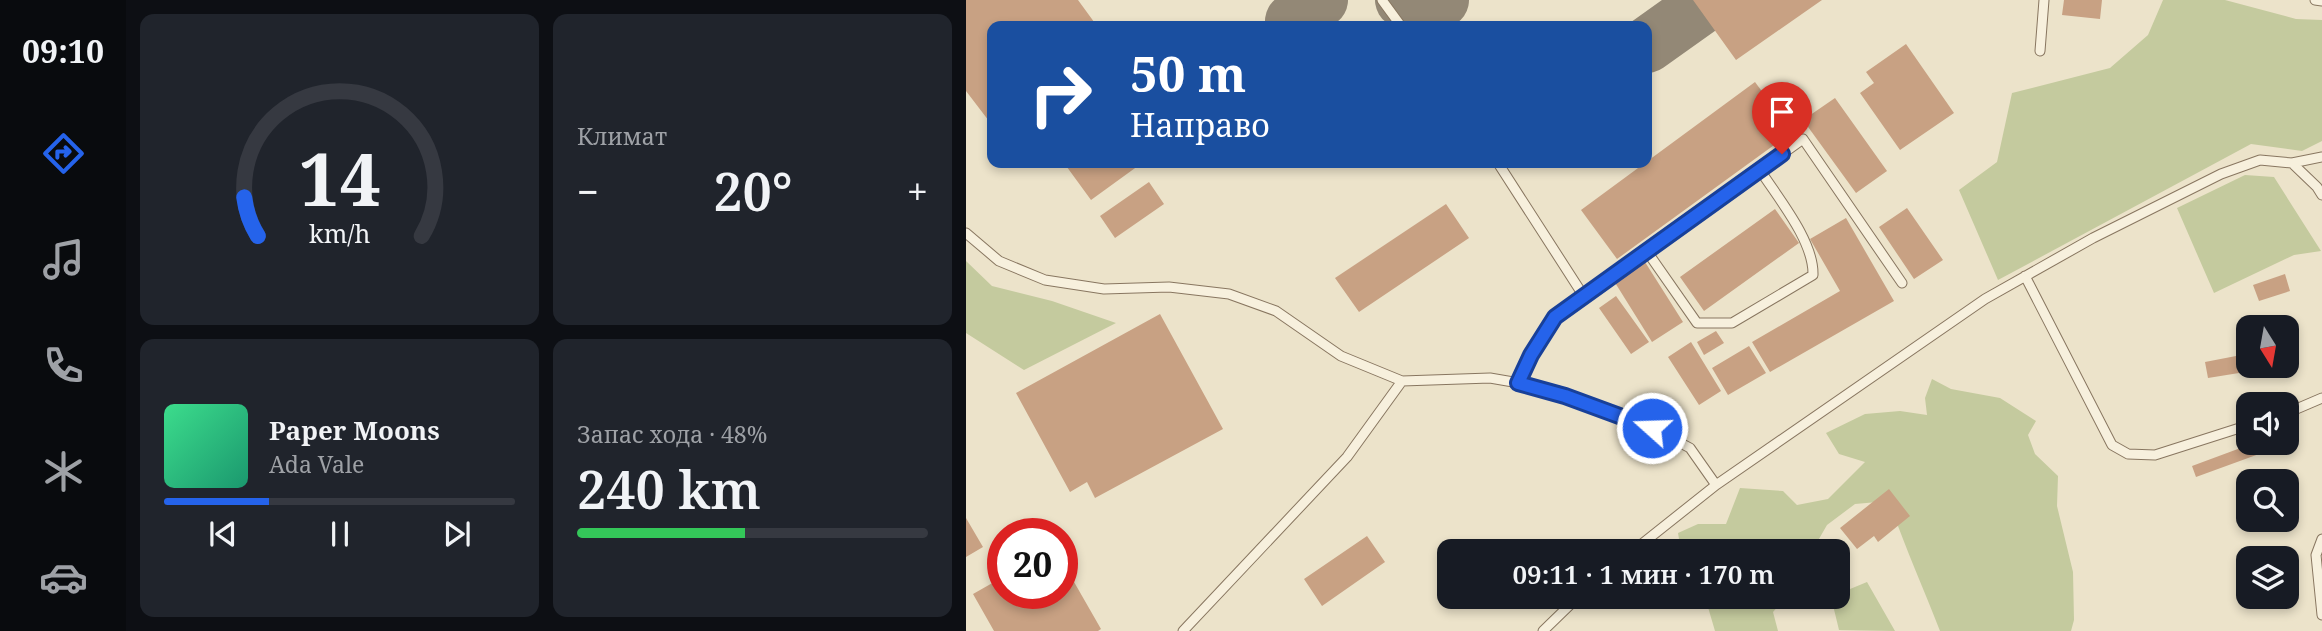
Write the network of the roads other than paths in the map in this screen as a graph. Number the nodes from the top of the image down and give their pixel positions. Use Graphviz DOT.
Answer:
graph roads {
  1 [pos="1382,0"];
  2 [pos="2044,0"];
  3 [pos="2315,0"];
  4 [pos="2322,1"];
  5 [pos="1397,21"];
  6 [pos="2040,51"];
  7 [pos="2322,157"];
  8 [pos="2292,163"];
  9 [pos="1501,168"];
  10 [pos="1760,170"];
  11 [pos="2322,195"];
  12 [pos="966,233"];
  13 [pos="1646,250"];
  14 [pos="2025,276"];
  15 [pos="1902,283"];
  16 [pos="1583,295"];
  17 [pos="1402,381"];
  18 [pos="1518,383"];
  19 [pos="2322,398"];
  20 [pos="2299,408"];
  21 [pos="2236,429"];
  22 [pos="1716,485"];
  23 [pos="1648,539"];
  24 [pos="2322,539"];
  25 [pos="1566,609"];
  26 [pos="2322,615"];
  27 [pos="1183,631"];
  28 [pos="1543,631"];
  1 -- 5 [label="lane"];
  2 -- 6 [label="lane"];
  3 -- 4 [label="lane"];
  7 -- 8 [label="lane"];
  8 -- 11 [label="lane"];
  8 -- 14 [label="lane"];
  9 -- 16 [label="lane"];
  10 -- 13 [label="lane"];
  10 -- 13 [label="lane"];
  10 -- 15 [label="lane"];
  12 -- 17 [label="lane"];
  13 -- 16 [label="lane"];
  14 -- 21 [label="lane"];
  14 -- 22 [label="lane"];
  16 -- 18 [label="lane"];
  17 -- 18 [label="lane"];
  17 -- 27 [label="lane"];
  18 -- 22 [label="lane"];
  19 -- 20 [label="lane"];
  22 -- 23 [label="lane"];
  24 -- 26 [label="lane"];
  25 -- 28 [label="lane"];
}
